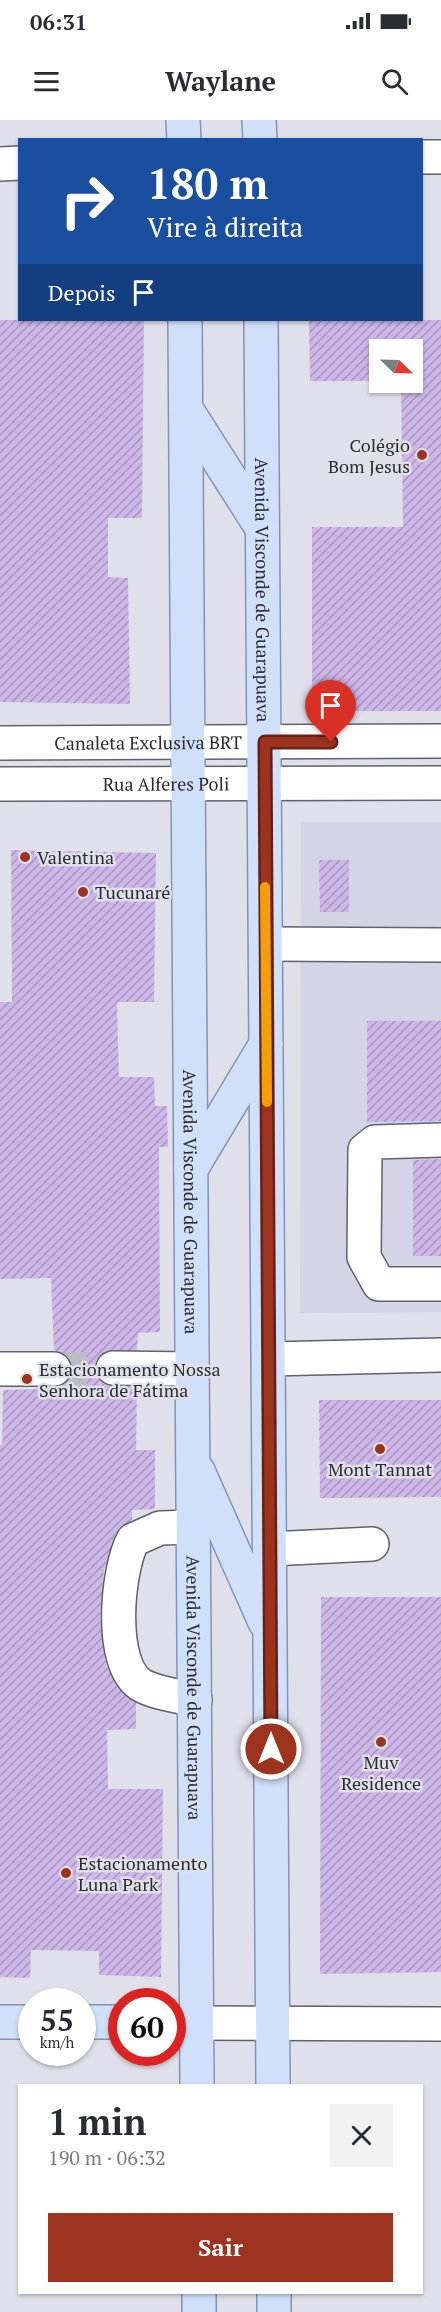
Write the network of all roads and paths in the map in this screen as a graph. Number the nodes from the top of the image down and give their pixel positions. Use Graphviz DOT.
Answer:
graph roads {
  1 [pos="183,120"];
  2 [pos="259,120"];
  3 [pos="184,138"];
  4 [pos="260,138"];
  5 [pos="423,157"];
  6 [pos="441,157"];
  7 [pos="0,164"];
  8 [pos="18,164"];
  9 [pos="185,321"];
  10 [pos="261,321"];
  11 [pos="186,408"];
  12 [pos="262,528"];
  13 [pos="441,741"];
  14 [pos="188,742"];
  15 [pos="265,742"];
  16 [pos="0,743"];
  17 [pos="188,783"];
  18 [pos="264,783"];
  19 [pos="441,783"];
  20 [pos="0,784"];
  21 [pos="266,944"];
  22 [pos="441,945"];
  23 [pos="266,1044"];
  24 [pos="441,1140"];
  25 [pos="191,1169"];
  26 [pos="441,1284"];
  27 [pos="441,1355"];
  28 [pos="269,1359"];
  29 [pos="113,1368"];
  30 [pos="0,1369"];
  31 [pos="54,1369"];
  32 [pos="192,1369"];
  33 [pos="193,1461"];
  34 [pos="194,1527"];
  35 [pos="372,1544"];
  36 [pos="270,1549"];
  37 [pos="271,1634"];
  38 [pos="195,1700"];
  39 [pos="185,1988"];
  40 [pos="0,2022"];
  41 [pos="18,2022"];
  42 [pos="186,2023"];
  43 [pos="272,2023"];
  44 [pos="441,2024"];
  45 [pos="186,2033"];
  46 [pos="197,2084"];
  47 [pos="273,2084"];
  48 [pos="198,2294"];
  49 [pos="274,2294"];
  50 [pos="199,2312"];
  51 [pos="274,2312"];
  1 -- 3 [label="main road"];
  2 -- 4 [label="main road"];
  5 -- 6 [label="street"];
  7 -- 8 [label="street"];
  9 -- 11 [label="main road, Avenida Visconde de Guarapuava"];
  10 -- 12 [label="main road, Avenida Visconde de Guarapuava"];
  11 -- 12 [label="main road"];
  11 -- 14 [label="main road, Avenida Visconde de Guarapuava"];
  12 -- 15 [label="main road, Avenida Visconde de Guarapuava"];
  13 -- 15 [label="street, Canaleta Exclusiva BRT"];
  14 -- 15 [label="street, Canaleta Exclusiva BRT"];
  14 -- 16 [label="street, Canaleta Exclusiva BRT"];
  14 -- 17 [label="main road, Avenida Visconde de Guarapuava"];
  15 -- 18 [label="main road, Avenida Visconde de Guarapuava"];
  17 -- 18 [label="street, Rua Alferes Poli"];
  17 -- 20 [label="street, Rua Alferes Poli"];
  17 -- 25 [label="main road, Avenida Visconde de Guarapuava"];
  18 -- 19 [label="street, Rua Alferes Poli"];
  18 -- 21 [label="main road, Avenida Visconde de Guarapuava"];
  21 -- 22 [label="street"];
  21 -- 23 [label="main road, Avenida Visconde de Guarapuava"];
  23 -- 25 [label="main road"];
  23 -- 28 [label="main road, Avenida Visconde de Guarapuava"];
  24 -- 26 [label="street"];
  25 -- 32 [label="main road, Avenida Visconde de Guarapuava"];
  27 -- 28 [label="street"];
  28 -- 36 [label="main road, Avenida Visconde de Guarapuava"];
  29 -- 32 [label="street"];
  30 -- 31 [label="street"];
  32 -- 33 [label="main road, Avenida Visconde de Guarapuava"];
  33 -- 34 [label="main road, Avenida Visconde de Guarapuava"];
  33 -- 37 [label="main road"];
  34 -- 38 [label="main road, Avenida Visconde de Guarapuava"];
  34 -- 38 [label="street"];
  35 -- 36 [label="street"];
  36 -- 37 [label="main road, Avenida Visconde de Guarapuava"];
  37 -- 43 [label="main road, Avenida Visconde de Guarapuava"];
  38 -- 39 [label="main road, Avenida Visconde de Guarapuava"];
  40 -- 41 [label="main road"];
  42 -- 43 [label="street"];
  43 -- 44 [label="street"];
  43 -- 47 [label="main road, Avenida Visconde de Guarapuava"];
  45 -- 46 [label="main road, Avenida Visconde de Guarapuava"];
  48 -- 50 [label="main road"];
  49 -- 51 [label="main road"];
}
